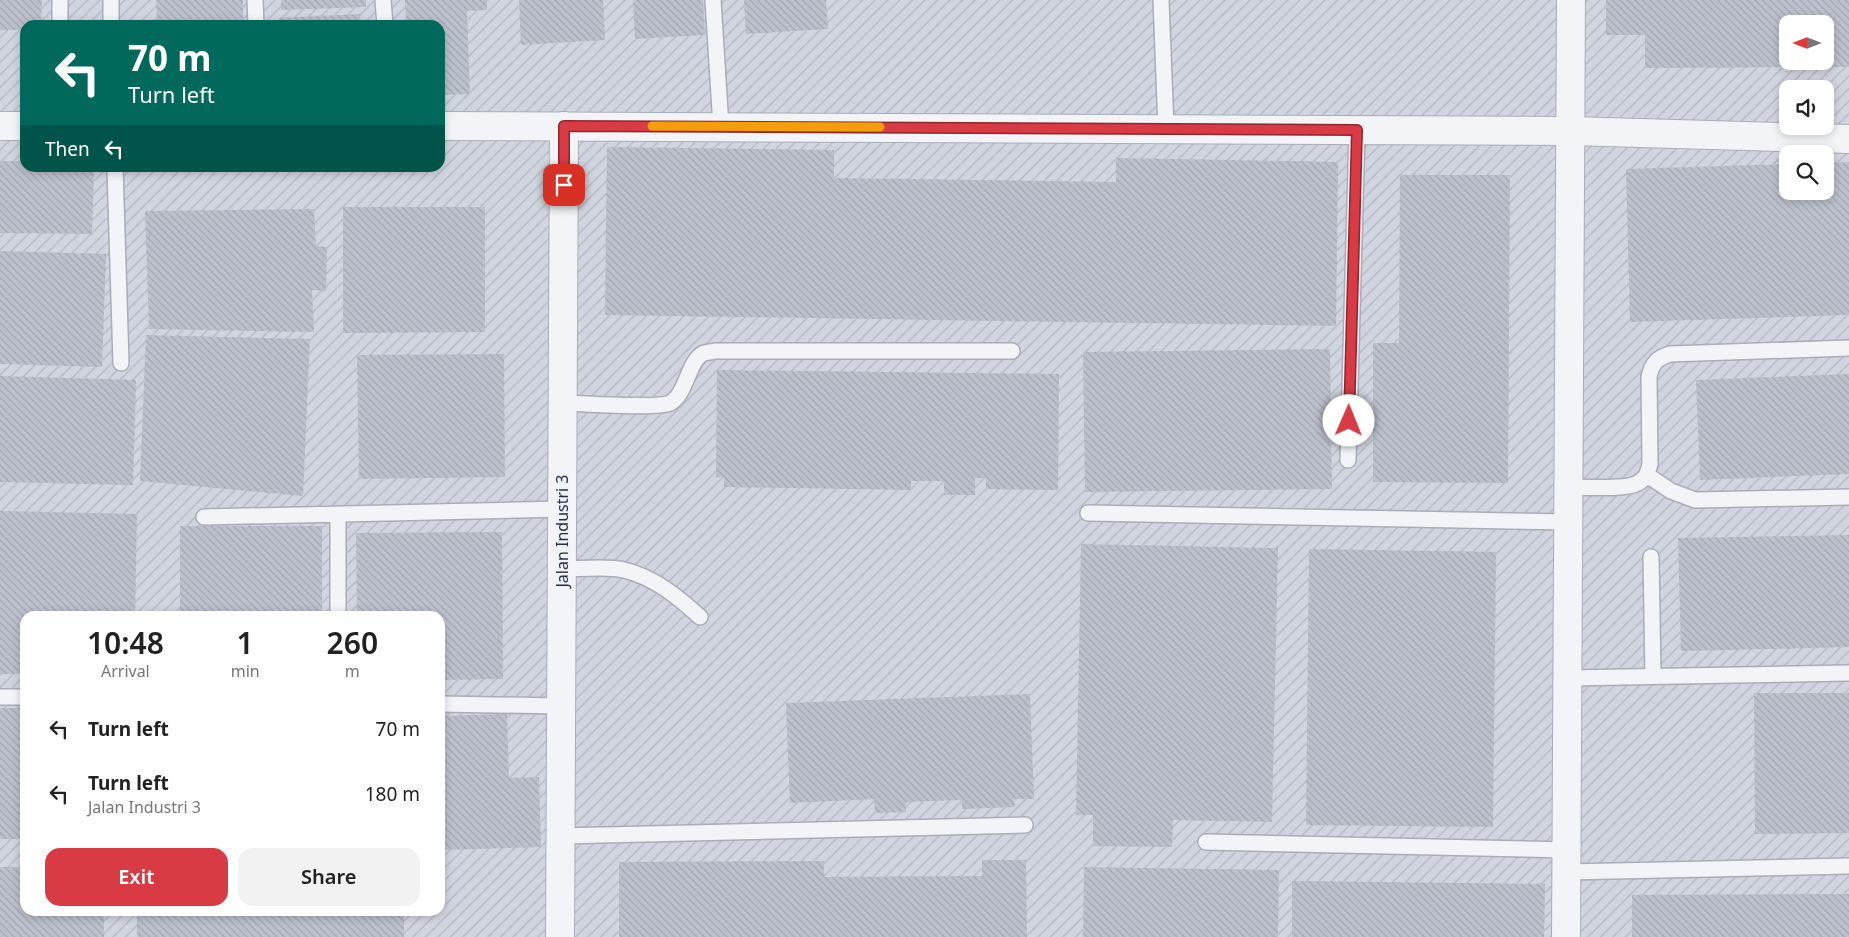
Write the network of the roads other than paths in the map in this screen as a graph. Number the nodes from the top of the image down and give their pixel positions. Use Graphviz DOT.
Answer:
graph roads {
  1 [pos="60,0"];
  2 [pos="111,0"];
  3 [pos="255,0"];
  4 [pos="383,0"];
  5 [pos="713,0"];
  6 [pos="1161,0"];
  7 [pos="1572,0"];
  8 [pos="60,20"];
  9 [pos="111,20"];
  10 [pos="256,20"];
  11 [pos="385,20"];
  12 [pos="0,126"];
  13 [pos="20,126"];
  14 [pos="445,126"];
  15 [pos="564,126"];
  16 [pos="721,126"];
  17 [pos="1166,129"];
  18 [pos="1357,130"];
  19 [pos="1572,131"];
  20 [pos="1849,139"];
  21 [pos="115,172"];
  22 [pos="1849,348"];
  23 [pos="1012,351"];
  24 [pos="121,363"];
  25 [pos="563,403"];
  26 [pos="1348,460"];
  27 [pos="1647,475"];
  28 [pos="1568,487"];
  29 [pos="1849,497"];
  30 [pos="562,509"];
  31 [pos="1088,513"];
  32 [pos="338,514"];
  33 [pos="204,517"];
  34 [pos="1568,522"];
  35 [pos="1651,557"];
  36 [pos="562,569"];
  37 [pos="338,609"];
  38 [pos="700,617"];
  39 [pos="1849,673"];
  40 [pos="1653,676"];
  41 [pos="1567,678"];
  42 [pos="0,697"];
  43 [pos="20,697"];
  44 [pos="445,704"];
  45 [pos="561,706"];
  46 [pos="1025,825"];
  47 [pos="560,836"];
  48 [pos="1206,842"];
  49 [pos="1566,861"];
  50 [pos="1849,866"];
  51 [pos="560,937"];
  52 [pos="1566,937"];
  1 -- 8 [label="lane"];
  2 -- 9 [label="lane"];
  3 -- 10 [label="lane"];
  4 -- 11 [label="lane"];
  5 -- 16 [label="lane"];
  6 -- 17 [label="lane"];
  7 -- 19 [label="street"];
  12 -- 13 [label="street"];
  14 -- 15 [label="street"];
  15 -- 16 [label="street"];
  15 -- 25 [label="street, Jalan Industri 3"];
  16 -- 17 [label="street"];
  17 -- 18 [label="street"];
  18 -- 19 [label="street"];
  18 -- 26 [label="lane"];
  19 -- 20 [label="street"];
  19 -- 28 [label="street"];
  21 -- 24 [label="lane"];
  22 -- 27 [label="lane"];
  23 -- 25 [label="lane"];
  25 -- 30 [label="street, Jalan Industri 3"];
  27 -- 28 [label="lane"];
  27 -- 29 [label="lane"];
  28 -- 34 [label="street"];
  30 -- 32 [label="lane"];
  30 -- 36 [label="street, Jalan Industri 3"];
  31 -- 34 [label="lane"];
  32 -- 33 [label="lane"];
  32 -- 37 [label="lane"];
  34 -- 41 [label="street"];
  35 -- 40 [label="lane"];
  36 -- 38 [label="lane"];
  36 -- 45 [label="street, Jalan Industri 3"];
  39 -- 40 [label="lane"];
  40 -- 41 [label="lane"];
  41 -- 49 [label="street"];
  42 -- 43 [label="lane"];
  44 -- 45 [label="lane"];
  45 -- 47 [label="street, Jalan Industri 3"];
  46 -- 47 [label="lane"];
  47 -- 51 [label="street, Jalan Industri 3"];
  48 -- 49 [label="lane"];
  49 -- 50 [label="lane"];
  49 -- 52 [label="street"];
}
